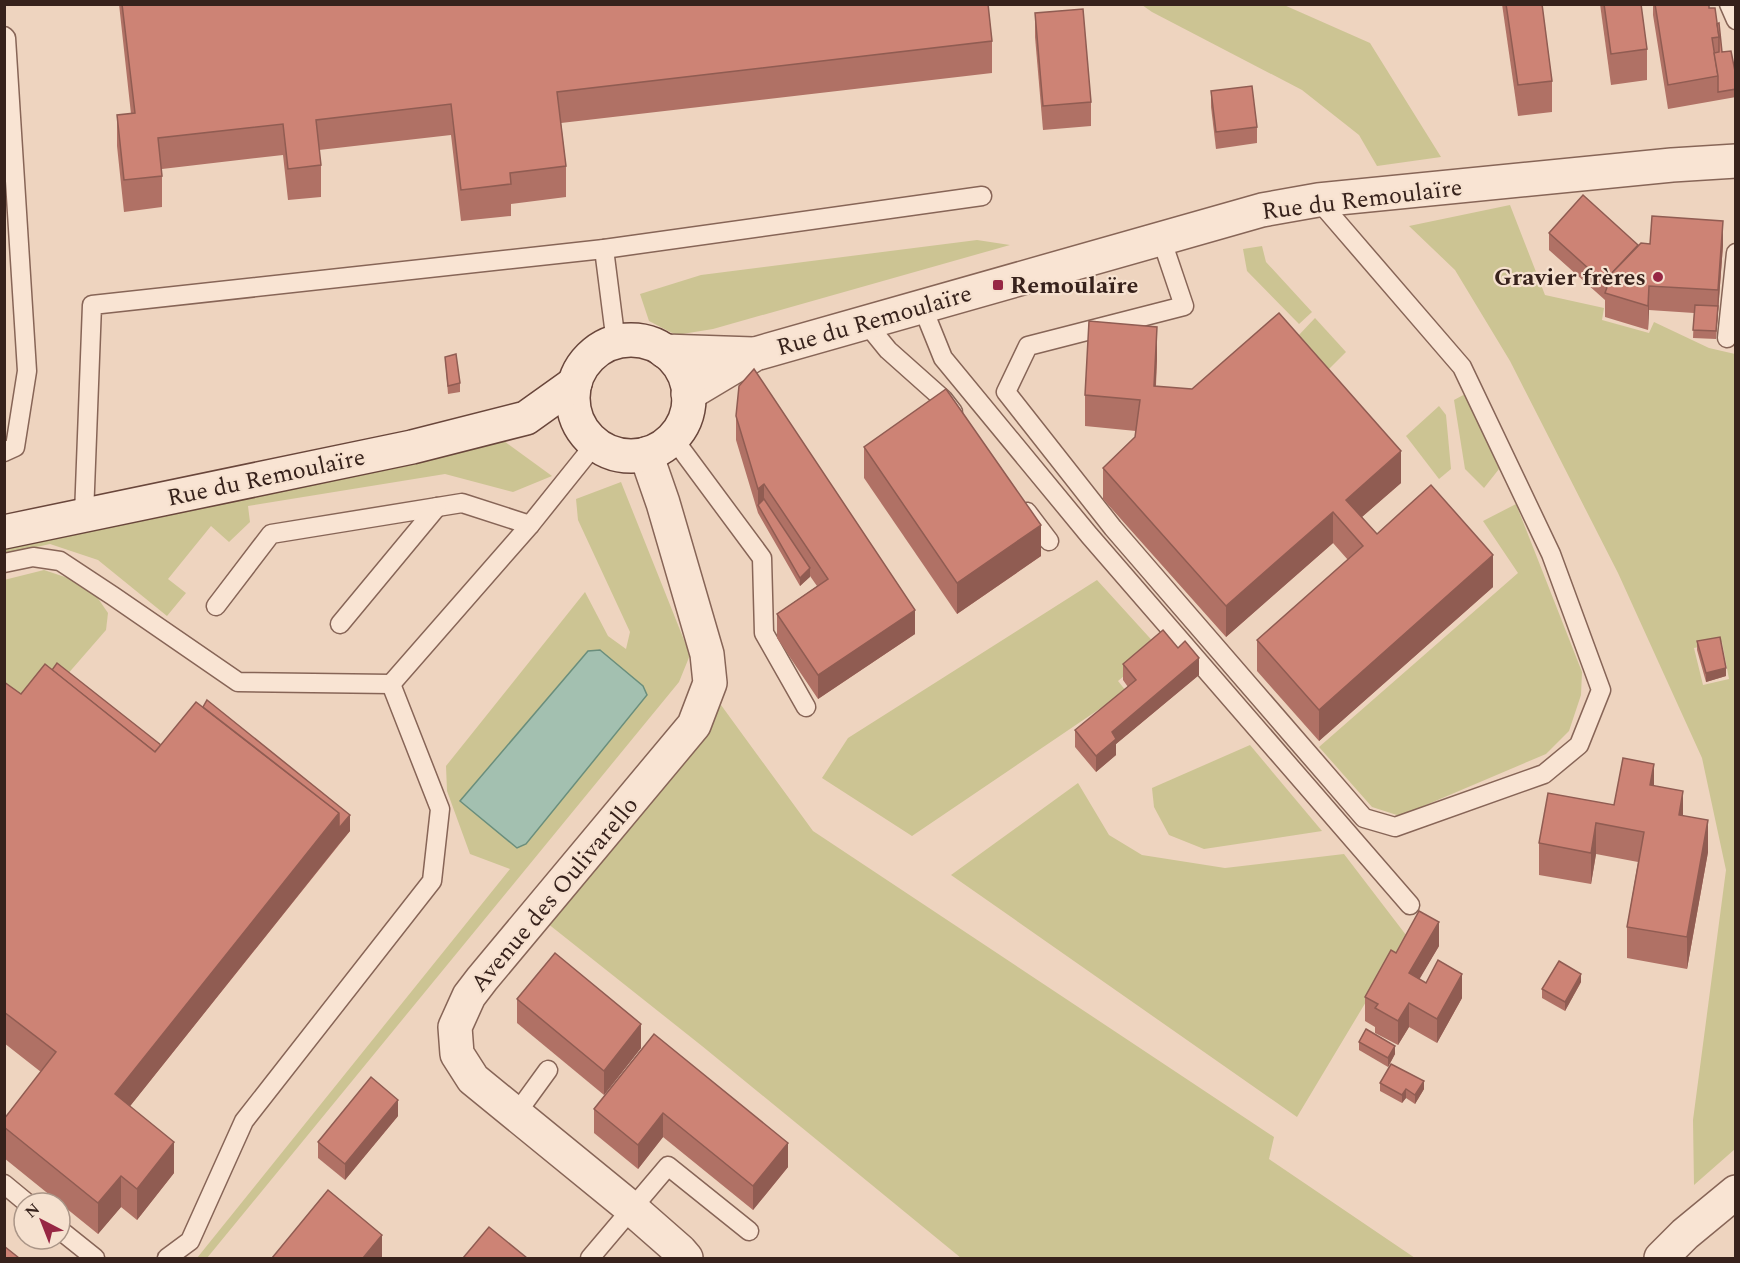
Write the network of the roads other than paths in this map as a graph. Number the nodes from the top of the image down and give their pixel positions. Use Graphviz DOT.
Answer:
graph roads {
  1 [pos="1729,4"];
  2 [pos="1736,20"];
  3 [pos="4,36"];
  4 [pos="1736,161"];
  5 [pos="982,196"];
  6 [pos="1318,200"];
  7 [pos="1161,238"];
  8 [pos="604,249"];
  9 [pos="1736,253"];
  10 [pos="922,306"];
  11 [pos="866,323"];
  12 [pos="1727,338"];
  13 [pos="616,343"];
  14 [pos="664,351"];
  15 [pos="755,354"];
  16 [pos="575,383"];
  17 [pos="688,394"];
  18 [pos="526,418"];
  19 [pos="964,428"];
  20 [pos="587,435"];
  21 [pos="659,446"];
  22 [pos="4,452"];
  23 [pos="1014,494"];
  24 [pos="437,507"];
  25 [pos="84,515"];
  26 [pos="530,525"];
  27 [pos="4,532"];
  28 [pos="1049,541"];
  29 [pos="4,563"];
  30 [pos="216,606"];
  31 [pos="340,624"];
  32 [pos="391,684"];
  33 [pos="806,707"];
  34 [pos="1410,905"];
  35 [pos="548,1070"];
  36 [pos="516,1114"];
  37 [pos="1736,1192"];
  38 [pos="631,1208"];
  39 [pos="749,1232"];
  40 [pos="72,1240"];
  41 [pos="95,1258"];
  42 [pos="167,1258"];
  43 [pos="590,1258"];
  44 [pos="686,1258"];
  45 [pos="1661,1258"];
  1 -- 2 [label="lane"];
  3 -- 22 [label="lane"];
  4 -- 6 [label="street, Rue du Remoulaïre"];
  5 -- 8 [label="lane"];
  6 -- 7 [label="street, Rue du Remoulaïre"];
  6 -- 7 [label="lane"];
  7 -- 10 [label="street, Rue du Remoulaïre"];
  8 -- 13 [label="lane"];
  8 -- 25 [label="lane"];
  9 -- 12 [label="lane"];
  10 -- 11 [label="street, Rue du Remoulaïre"];
  10 -- 34 [label="lane"];
  11 -- 15 [label="street, Rue du Remoulaïre"];
  11 -- 19 [label="lane"];
  13 -- 14 [label="street, Rue du Remoulaïre"];
  13 -- 16 [label="street, Rue du Remoulaïre"];
  14 -- 15 [label="street, Rue du Remoulaïre"];
  14 -- 17 [label="street"];
  15 -- 17 [label="street, Rue du Remoulaïre"];
  16 -- 18 [label="street, Rue du Remoulaïre"];
  16 -- 20 [label="street"];
  17 -- 21 [label="street"];
  18 -- 20 [label="street, Rue du Remoulaïre"];
  18 -- 25 [label="street, Rue du Remoulaïre"];
  20 -- 21 [label="street, Rue du Remoulaïre"];
  20 -- 26 [label="lane"];
  21 -- 33 [label="lane"];
  21 -- 36 [label="street, Avenue des Oulivarello"];
  23 -- 28 [label="lane"];
  24 -- 26 [label="lane"];
  24 -- 30 [label="lane"];
  24 -- 31 [label="lane"];
  25 -- 27 [label="street, Rue du Remoulaïre"];
  26 -- 32 [label="lane"];
  29 -- 32 [label="lane"];
  32 -- 42 [label="lane"];
  35 -- 36 [label="lane"];
  36 -- 38 [label="street, Avenue des Oulivarello"];
  37 -- 45 [label="street"];
  38 -- 39 [label="lane"];
  38 -- 43 [label="lane"];
  38 -- 44 [label="street, Avenue des Oulivarello"];
  40 -- 41 [label="lane"];
}
